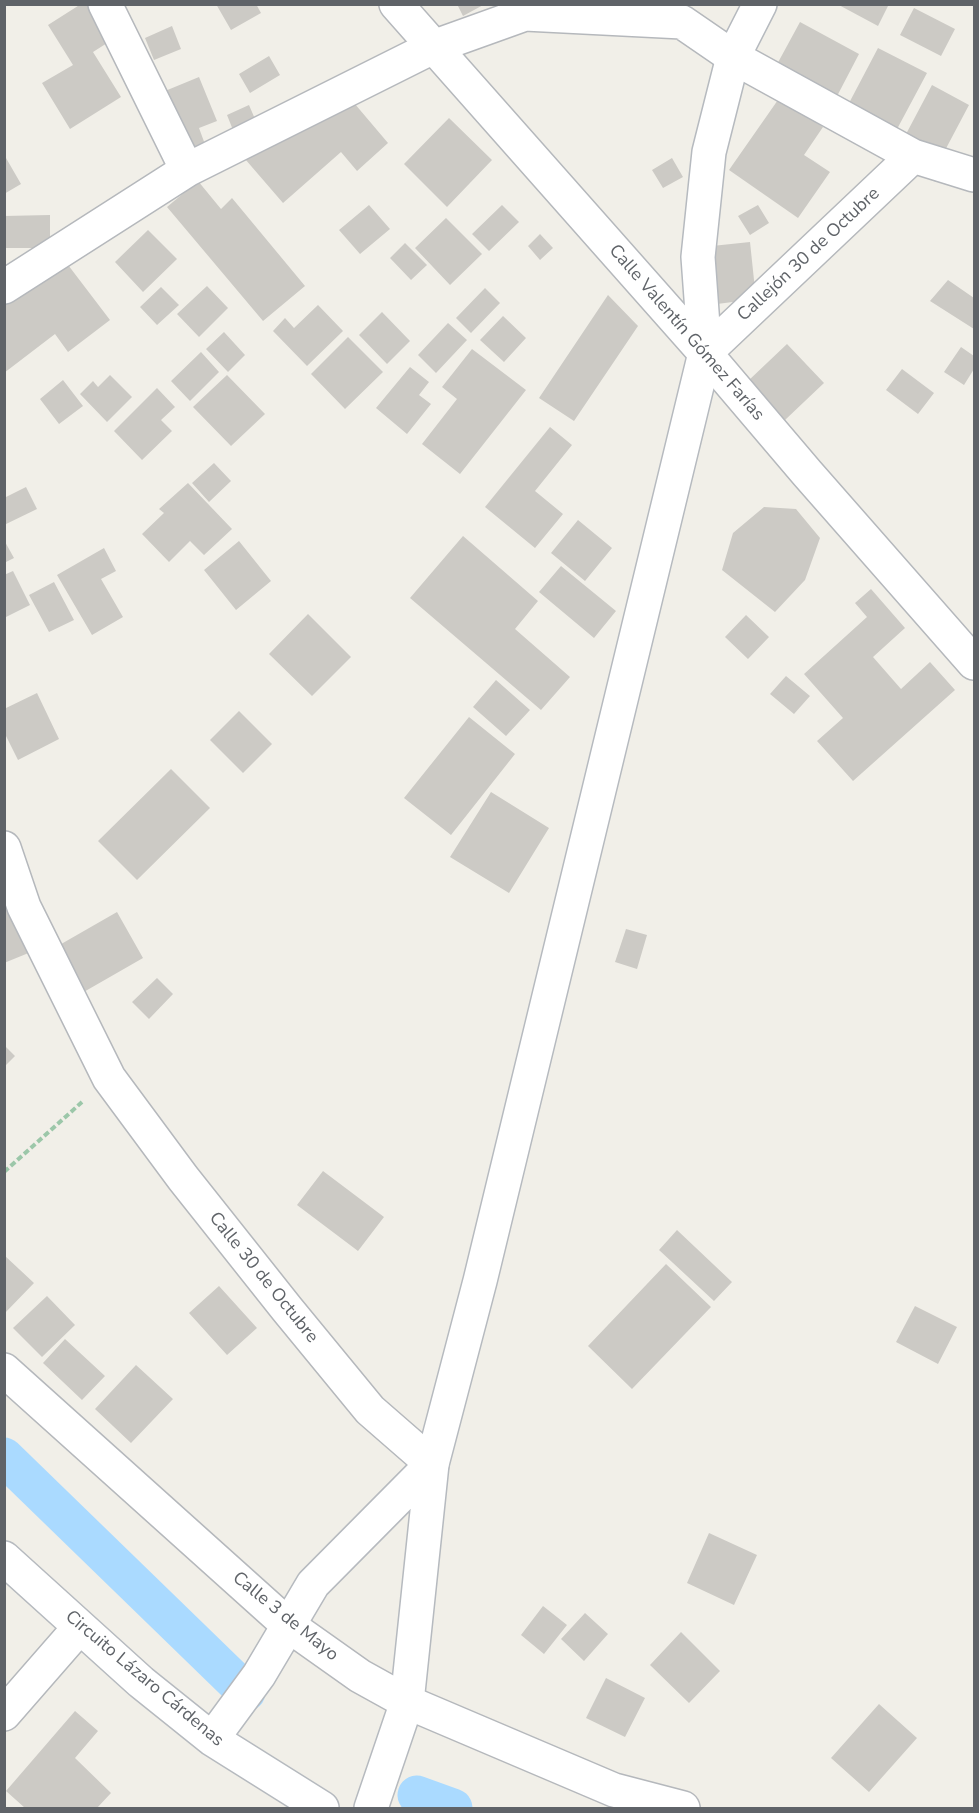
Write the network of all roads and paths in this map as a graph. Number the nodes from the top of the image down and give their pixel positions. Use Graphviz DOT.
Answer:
graph roads {
  1 [pos="105,4"];
  2 [pos="396,4"];
  3 [pos="760,4"];
  4 [pos="678,13"];
  5 [pos="433,47"];
  6 [pos="733,57"];
  7 [pos="912,156"];
  8 [pos="187,170"];
  9 [pos="975,175"];
  10 [pos="4,287"];
  11 [pos="705,353"];
  12 [pos="975,663"];
  13 [pos="4,848"];
  14 [pos="109,1078"];
  15 [pos="4,1172"];
  16 [pos="4,1370"];
  17 [pos="432,1464"];
  18 [pos="4,1558"];
  19 [pos="288,1625"];
  20 [pos="79,1628"];
  21 [pos="407,1702"];
  22 [pos="4,1714"];
  23 [pos="212,1739"];
  24 [pos="322,1809"];
  25 [pos="371,1809"];
  26 [pos="683,1809"];
  1 -- 8 [label="street"];
  2 -- 5 [label="street, Calle Valentín Gómez Farías"];
  3 -- 6 [label="street"];
  4 -- 5 [label="street"];
  4 -- 6 [label="street"];
  5 -- 8 [label="street"];
  5 -- 11 [label="street, Calle Valentín Gómez Farías"];
  6 -- 7 [label="street"];
  6 -- 11 [label="street"];
  7 -- 9 [label="street"];
  7 -- 11 [label="street, Callejón 30 de Octubre"];
  8 -- 10 [label="street"];
  11 -- 12 [label="street, Calle Valentín Gómez Farías"];
  11 -- 17 [label="street"];
  13 -- 14 [label="street, Calle 30 de Octubre"];
  14 -- 15 [label="path"];
  14 -- 17 [label="street, Calle 30 de Octubre"];
  16 -- 19 [label="street, Calle 3 de Mayo"];
  17 -- 19 [label="street"];
  17 -- 21 [label="street"];
  18 -- 20 [label="street, Circuito Lázaro Cárdenas"];
  19 -- 21 [label="street, Calle 3 de Mayo"];
  19 -- 23 [label="street"];
  20 -- 22 [label="street"];
  20 -- 23 [label="street, Circuito Lázaro Cárdenas"];
  21 -- 25 [label="street"];
  21 -- 26 [label="street, Calle 3 de Mayo"];
  23 -- 24 [label="street, Circuito Lázaro Cárdenas"];
}
